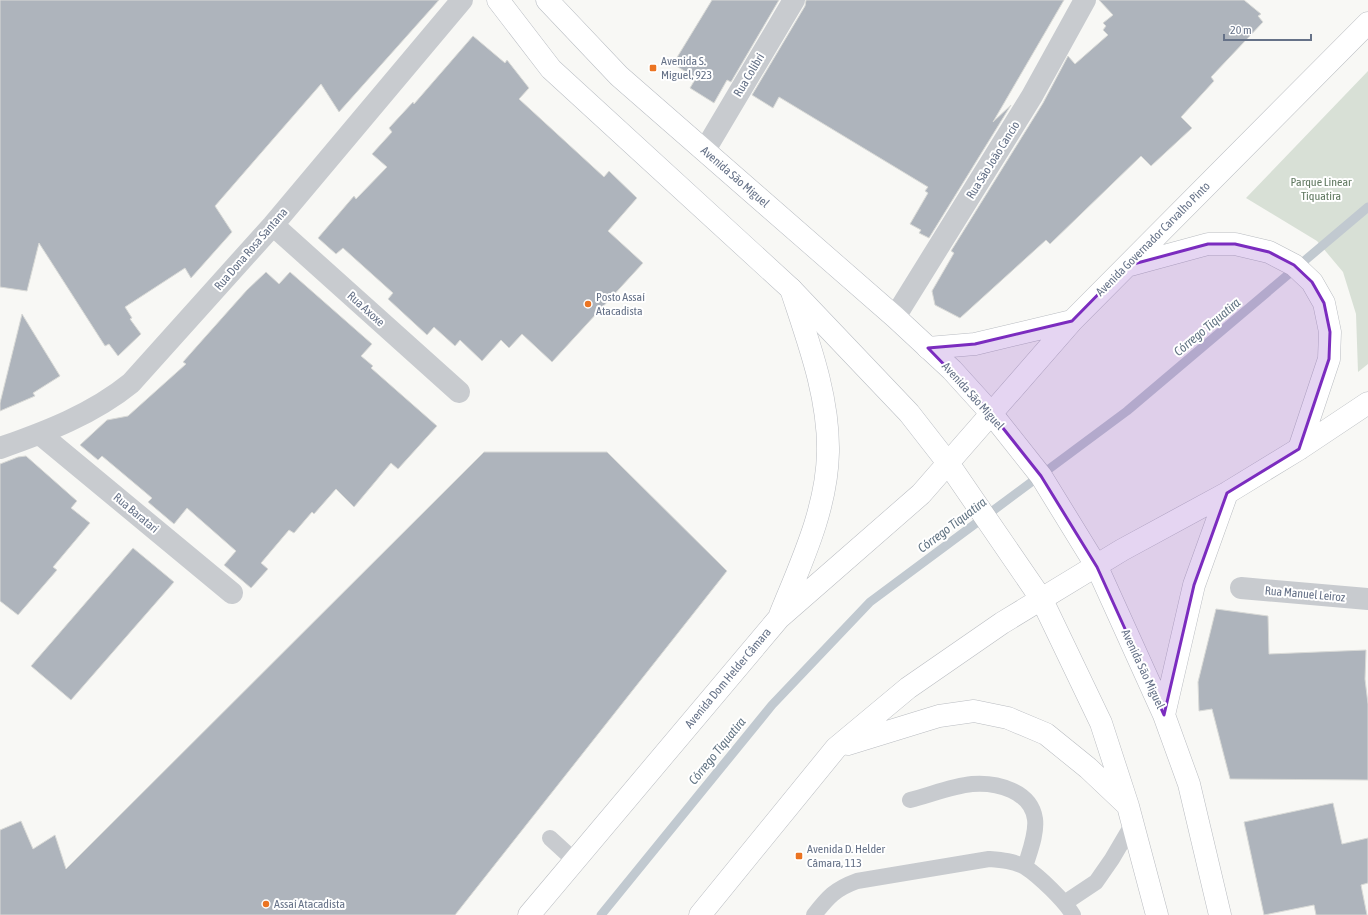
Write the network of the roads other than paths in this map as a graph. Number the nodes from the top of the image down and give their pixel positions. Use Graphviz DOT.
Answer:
graph roads {
  1 [pos="462,0"];
  2 [pos="498,0"];
  3 [pos="547,0"];
  4 [pos="794,0"];
  5 [pos="1085,0"];
  6 [pos="1368,23"];
  7 [pos="705,150"];
  8 [pos="272,226"];
  9 [pos="1126,266"];
  10 [pos="791,289"];
  11 [pos="895,316"];
  12 [pos="1072,321"];
  13 [pos="928,348"];
  14 [pos="459,392"];
  15 [pos="1368,403"];
  16 [pos="991,413"];
  17 [pos="40,434"];
  18 [pos="0,448"];
  19 [pos="1299,449"];
  20 [pos="948,463"];
  21 [pos="1227,493"];
  22 [pos="1097,566"];
  23 [pos="1241,588"];
  24 [pos="232,593"];
  25 [pos="1368,599"];
  26 [pos="1042,600"];
  27 [pos="779,618"];
  28 [pos="1164,715"];
  29 [pos="836,748"];
  30 [pos="910,800"];
  31 [pos="1130,815"];
  32 [pos="550,838"];
  33 [pos="574,860"];
  34 [pos="1025,867"];
  35 [pos="1070,909"];
  36 [pos="529,915"];
  37 [pos="700,915"];
  38 [pos="814,915"];
  39 [pos="1157,915"];
  40 [pos="1220,915"];
  1 -- 8 [label="street, Rua Dona Rosa Santana"];
  2 -- 10 [label="main road"];
  3 -- 7 [label="main road, Avenida São Miguel"];
  4 -- 7 [label="street, Rua Colibri"];
  5 -- 11 [label="street, Rua São João Cancio"];
  6 -- 9 [label="main road, Avenida Governador Carvalho Pinto"];
  7 -- 11 [label="main road, Avenida São Miguel"];
  8 -- 14 [label="street, Rua Axoxe"];
  8 -- 17 [label="street, Rua Dona Rosa Santana"];
  9 -- 12 [label="main road, Avenida Governador Carvalho Pinto"];
  9 -- 19 [label="main road"];
  10 -- 20 [label="main road"];
  10 -- 27 [label="main road"];
  11 -- 13 [label="main road, Avenida São Miguel"];
  12 -- 13 [label="main road"];
  12 -- 16 [label="main road, Avenida Governador Carvalho Pinto"];
  13 -- 16 [label="main road, Avenida São Miguel"];
  15 -- 19 [label="main road"];
  16 -- 20 [label="main road, Avenida Governador Carvalho Pinto"];
  16 -- 22 [label="main road, Avenida São Miguel"];
  17 -- 18 [label="street, Rua Dona Rosa Santana"];
  17 -- 24 [label="street, Rua Baratari"];
  19 -- 21 [label="main road"];
  20 -- 26 [label="main road"];
  20 -- 27 [label="main road, Avenida Dom Helder Câmara"];
  21 -- 22 [label="main road"];
  21 -- 28 [label="main road"];
  22 -- 26 [label="main road"];
  22 -- 28 [label="main road, Avenida São Miguel"];
  23 -- 25 [label="street, Rua Manuel Leiroz"];
  26 -- 29 [label="main road"];
  26 -- 31 [label="main road"];
  27 -- 33 [label="main road, Avenida Dom Helder Câmara"];
  28 -- 40 [label="main road, Avenida São Miguel"];
  29 -- 31 [label="main road"];
  29 -- 37 [label="main road"];
  30 -- 34 [label="lane"];
  31 -- 35 [label="lane"];
  31 -- 39 [label="main road"];
  32 -- 33 [label="lane"];
  33 -- 36 [label="main road, Avenida Dom Helder Câmara"];
  34 -- 35 [label="lane"];
  34 -- 38 [label="lane"];
}
